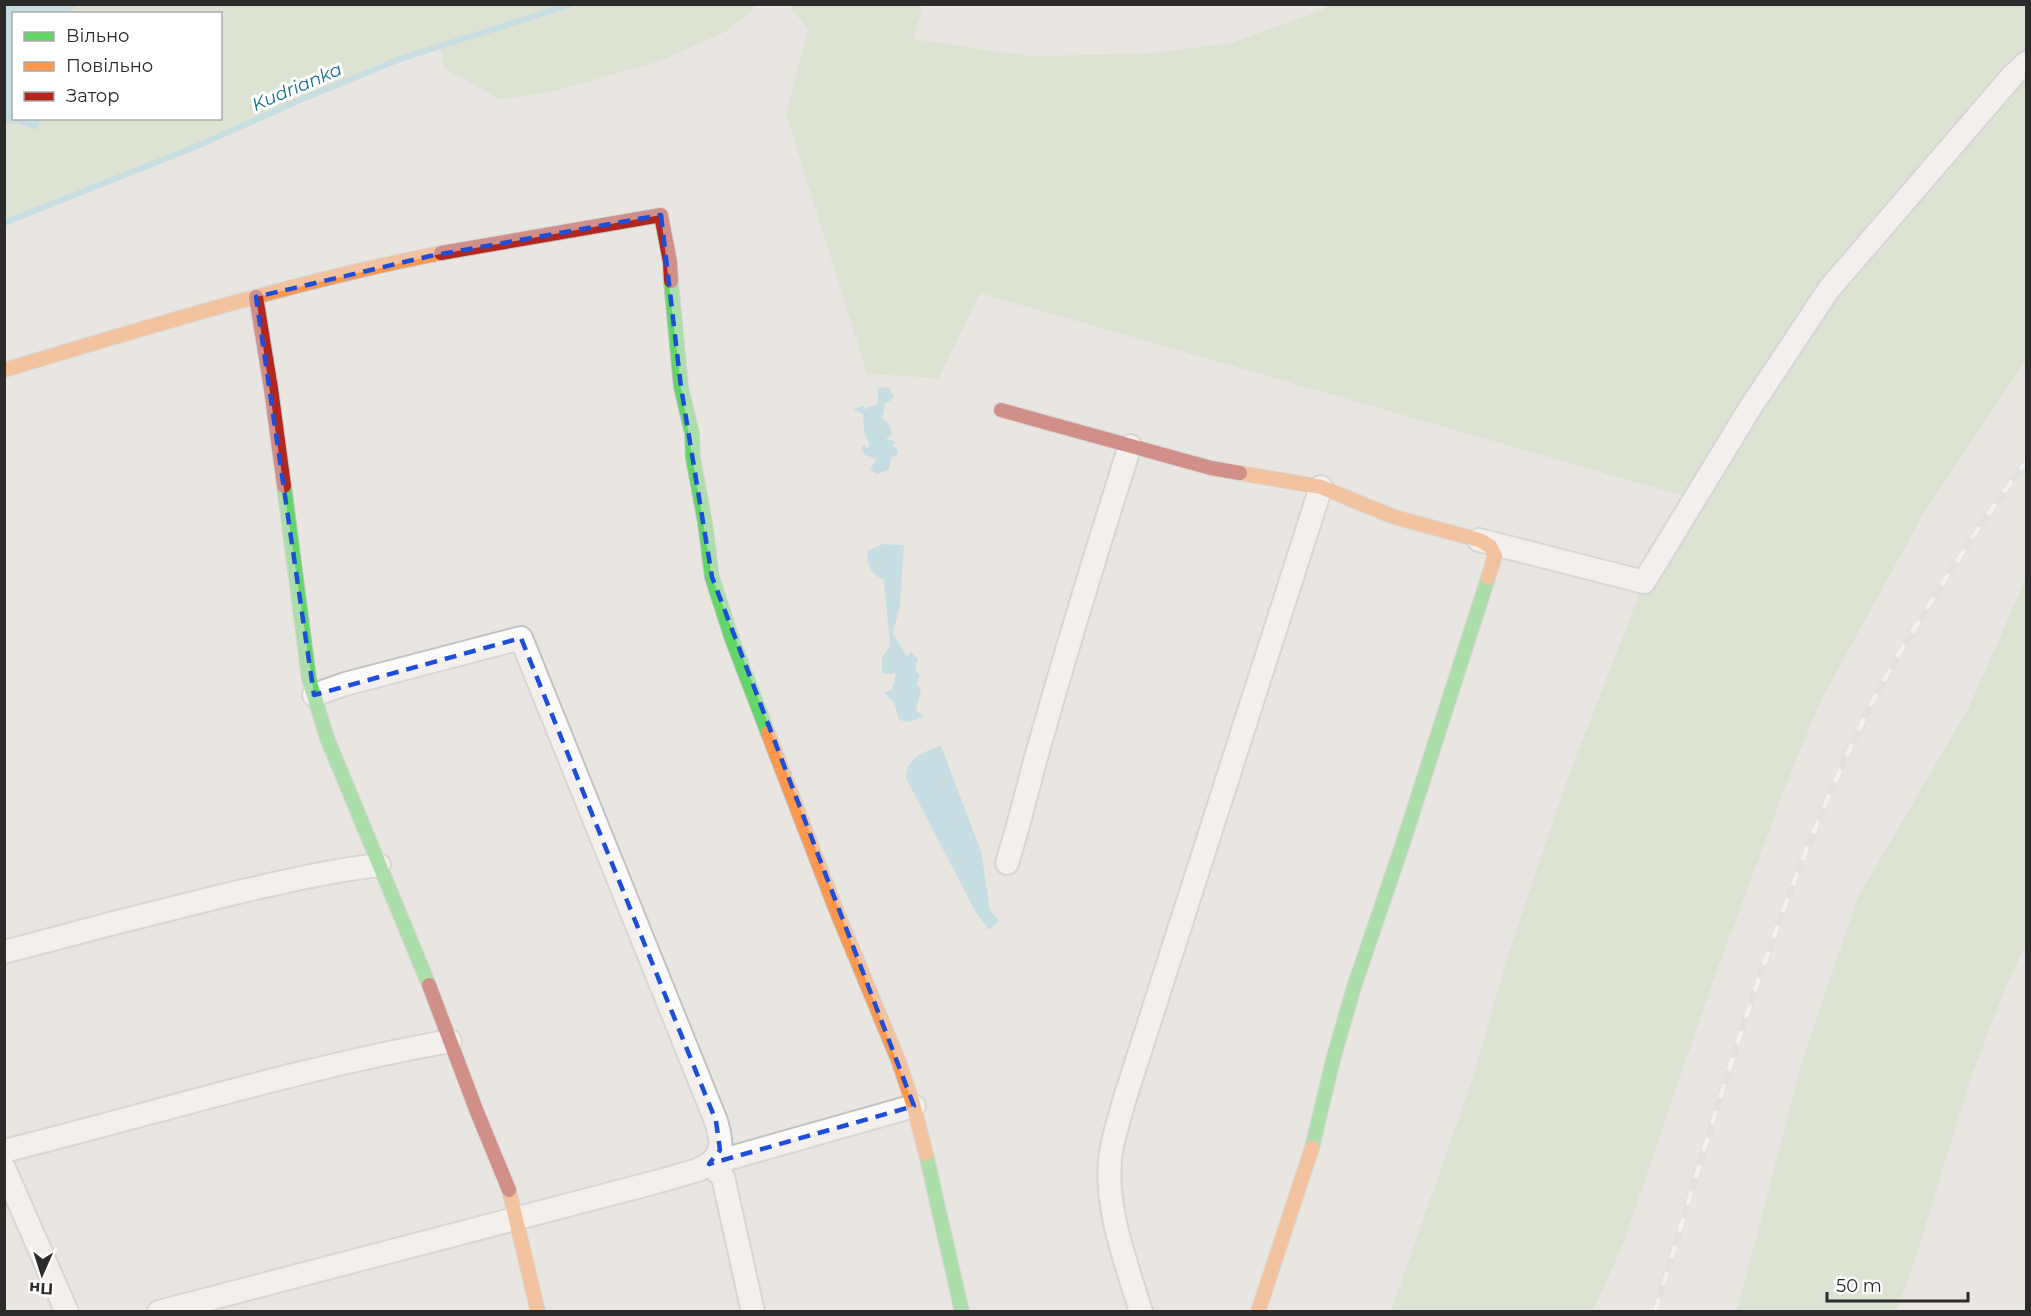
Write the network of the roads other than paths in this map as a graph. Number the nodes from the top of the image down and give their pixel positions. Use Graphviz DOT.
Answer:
graph roads {
  1 [pos="2026,63"];
  2 [pos="256,297"];
  3 [pos="4,370"];
  4 [pos="1001,410"];
  5 [pos="1130,446"];
  6 [pos="1321,487"];
  7 [pos="1479,540"];
  8 [pos="314,695"];
  9 [pos="1006,863"];
  10 [pos="379,865"];
  11 [pos="4,952"];
  12 [pos="450,1041"];
  13 [pos="914,1106"];
  14 [pos="4,1151"];
  15 [pos="709,1164"];
  16 [pos="4,1168"];
  17 [pos="517,1217"];
  18 [pos="67,1311"];
  19 [pos="159,1311"];
  20 [pos="538,1311"];
  21 [pos="753,1311"];
  22 [pos="962,1311"];
  23 [pos="1141,1311"];
  24 [pos="1258,1311"];
  1 -- 7 [label="street"];
  2 -- 3 [label="street"];
  2 -- 8 [label="street"];
  2 -- 13 [label="street"];
  4 -- 5 [label="street"];
  5 -- 6 [label="street"];
  5 -- 9 [label="street"];
  6 -- 7 [label="street"];
  6 -- 23 [label="street"];
  7 -- 24 [label="street"];
  8 -- 10 [label="street"];
  8 -- 15 [label="street"];
  10 -- 11 [label="street"];
  10 -- 12 [label="street"];
  12 -- 14 [label="street"];
  12 -- 17 [label="street"];
  13 -- 15 [label="street"];
  13 -- 22 [label="street"];
  15 -- 17 [label="street"];
  15 -- 21 [label="street"];
  16 -- 18 [label="street"];
  17 -- 19 [label="street"];
  17 -- 20 [label="street"];
}
